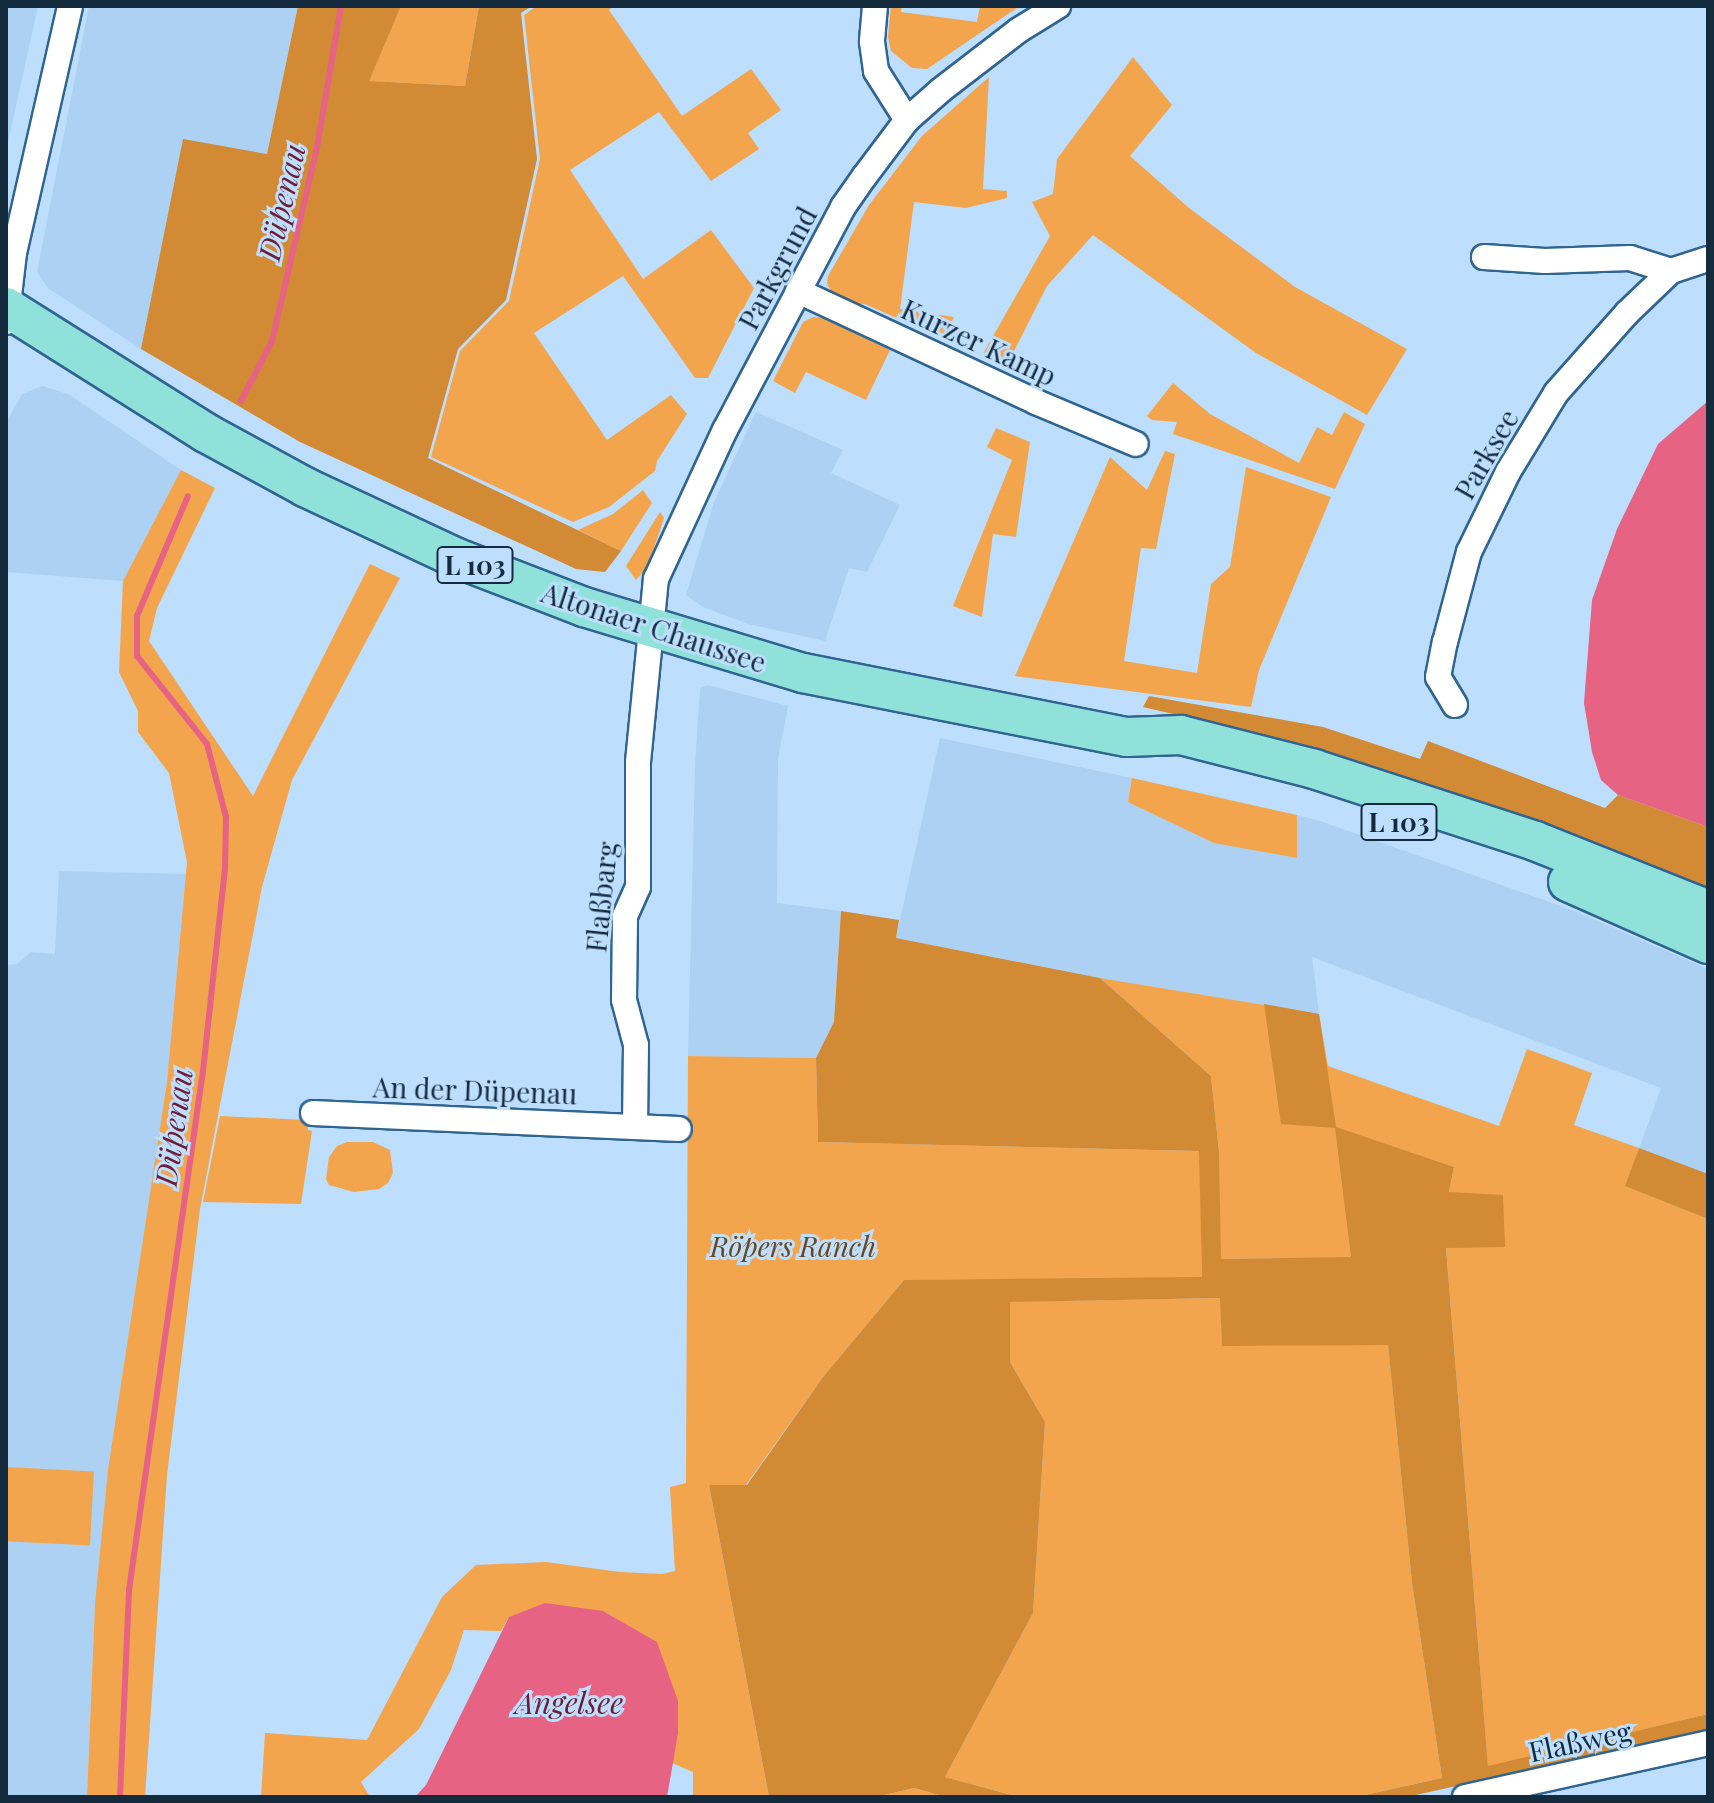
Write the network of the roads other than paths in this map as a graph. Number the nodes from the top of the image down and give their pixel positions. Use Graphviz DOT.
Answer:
graph roads {
  1 [pos="70,6"];
  2 [pos="875,6"];
  3 [pos="1058,6"];
  4 [pos="907,120"];
  5 [pos="1484,257"];
  6 [pos="1708,259"];
  7 [pos="1671,271"];
  8 [pos="798,291"];
  9 [pos="7,313"];
  10 [pos="1136,444"];
  11 [pos="650,629"];
  12 [pos="1455,705"];
  13 [pos="1127,737"];
  14 [pos="1708,910"];
  15 [pos="1708,944"];
  16 [pos="313,1113"];
  17 [pos="635,1127"];
  18 [pos="679,1129"];
  19 [pos="1708,1743"];
  20 [pos="1465,1797"];
  1 -- 9 [label="street"];
  2 -- 4 [label="street"];
  3 -- 4 [label="street, Parkgrund"];
  4 -- 8 [label="street, Parkgrund"];
  5 -- 7 [label="street"];
  6 -- 7 [label="street, Parksee"];
  7 -- 12 [label="street, Parksee"];
  8 -- 10 [label="street, Kurzer Kamp"];
  8 -- 11 [label="street, Parkgrund"];
  9 -- 11 [label="main road, Altonaer Chaussee / L 103"];
  11 -- 13 [label="main road, Altonaer Chaussee / L 103"];
  11 -- 17 [label="street, Flaßbarg"];
  13 -- 14 [label="main road, Altonaer Chaussee / L 103"];
  13 -- 15 [label="main road, Altonaer Chaussee / L 103"];
  16 -- 17 [label="street, An der Düpenau"];
  17 -- 18 [label="street"];
  19 -- 20 [label="street, Flaßweg"];
}
